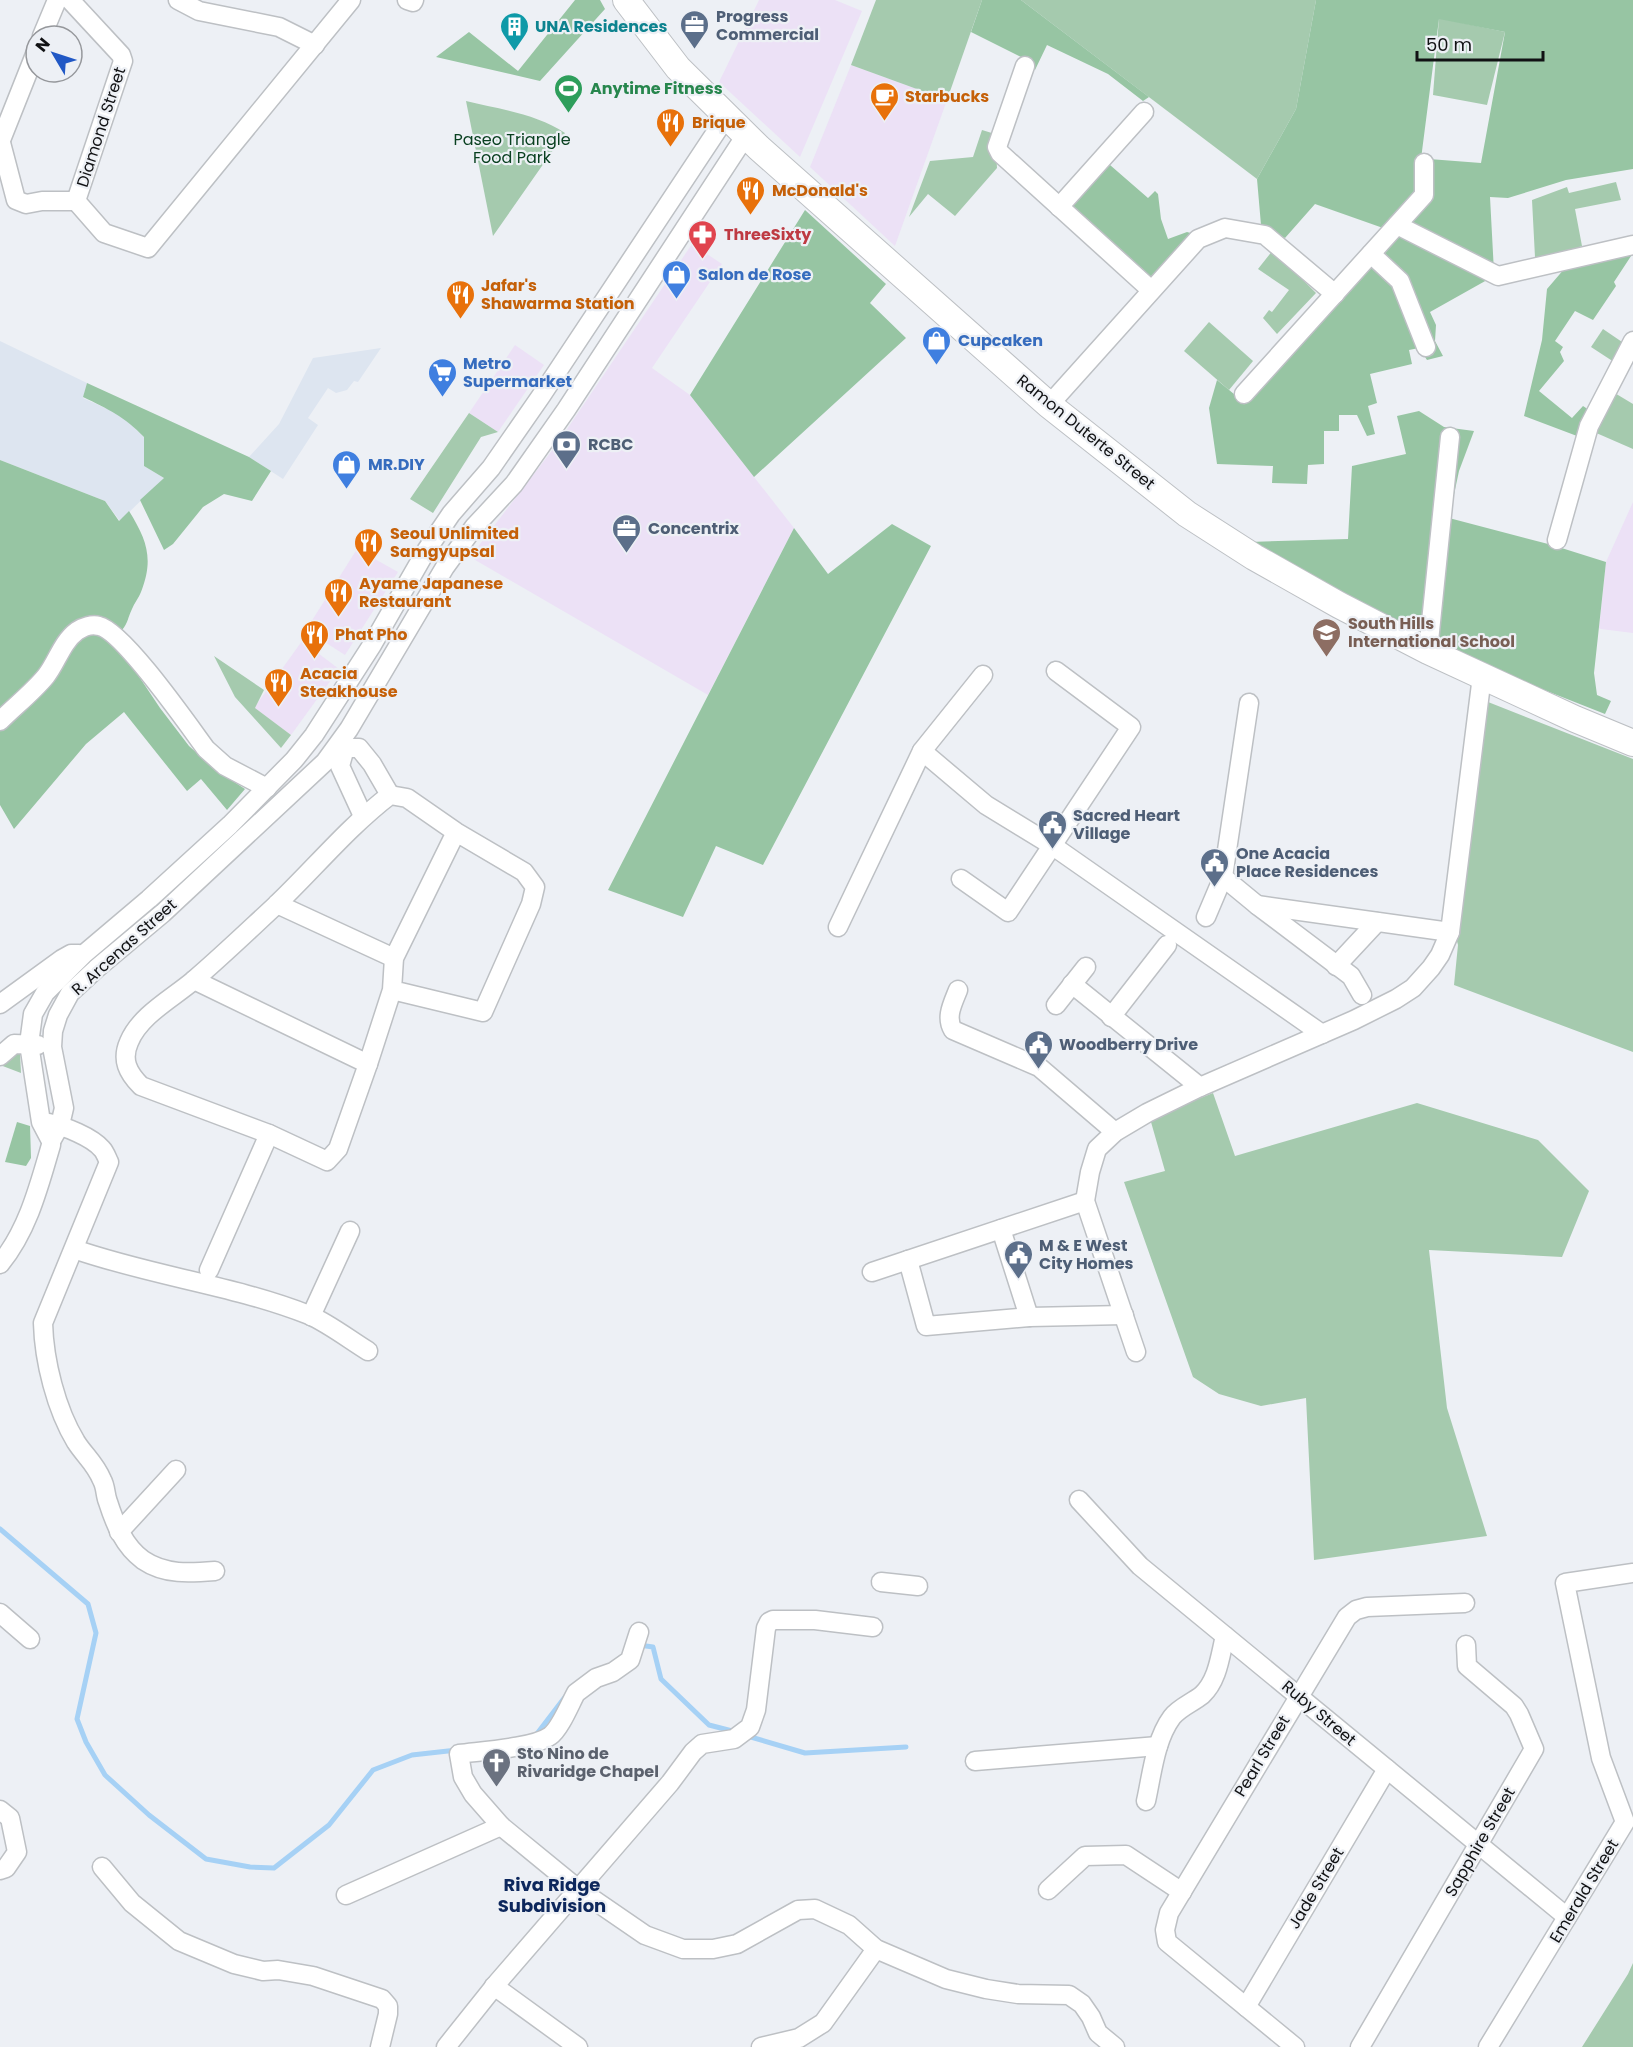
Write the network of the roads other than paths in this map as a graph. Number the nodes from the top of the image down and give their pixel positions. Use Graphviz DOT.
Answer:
graph roads {
  1 [pos="57,0"];
  2 [pos="70,0"];
  3 [pos="178,0"];
  4 [pos="351,0"];
  5 [pos="407,0"];
  6 [pos="414,0"];
  7 [pos="626,0"];
  8 [pos="47,24"];
  9 [pos="315,45"];
  10 [pos="1025,66"];
  11 [pos="24,81"];
  12 [pos="1144,112"];
  13 [pos="726,117"];
  14 [pos="746,135"];
  15 [pos="0,139"];
  16 [pos="1424,163"];
  17 [pos="76,201"];
  18 [pos="1059,207"];
  19 [pos="1397,225"];
  20 [pos="1633,245"];
  21 [pos="1371,254"];
  22 [pos="1150,291"];
  23 [pos="1335,294"];
  24 [pos="586,328"];
  25 [pos="1633,341"];
  26 [pos="609,344"];
  27 [pos="1426,347"];
  28 [pos="1244,394"];
  29 [pos="541,396"];
  30 [pos="1049,405"];
  31 [pos="566,410"];
  32 [pos="1450,437"];
  33 [pos="1557,540"];
  34 [pos="413,573"];
  35 [pos="435,583"];
  36 [pos="1428,651"];
  37 [pos="1056,671"];
  38 [pos="983,675"];
  39 [pos="1482,676"];
  40 [pos="1249,703"];
  41 [pos="0,721"];
  42 [pos="320,725"];
  43 [pos="1633,742"];
  44 [pos="342,745"];
  45 [pos="922,751"];
  46 [pos="267,788"];
  47 [pos="390,795"];
  48 [pos="363,816"];
  49 [pos="456,832"];
  50 [pos="1053,846"];
  51 [pos="1223,877"];
  52 [pos="961,879"];
  53 [pos="277,904"];
  54 [pos="1257,905"];
  55 [pos="1206,917"];
  56 [pos="1377,922"];
  57 [pos="838,927"];
  58 [pos="1450,932"];
  59 [pos="1167,945"];
  60 [pos="84,954"];
  61 [pos="394,958"];
  62 [pos="1086,966"];
  63 [pos="1336,966"];
  64 [pos="96,969"];
  65 [pos="194,980"];
  66 [pos="1072,984"];
  67 [pos="392,990"];
  68 [pos="958,990"];
  69 [pos="1362,995"];
  70 [pos="0,1004"];
  71 [pos="1056,1005"];
  72 [pos="1111,1017"];
  73 [pos="1322,1034"];
  74 [pos="28,1044"];
  75 [pos="52,1047"];
  76 [pos="0,1056"];
  77 [pos="368,1065"];
  78 [pos="1200,1087"];
  79 [pos="1115,1132"];
  80 [pos="269,1134"];
  81 [pos="54,1137"];
  82 [pos="1085,1201"];
  83 [pos="1001,1229"];
  84 [pos="350,1231"];
  85 [pos="74,1248"];
  86 [pos="908,1260"];
  87 [pos="0,1264"];
  88 [pos="209,1270"];
  89 [pos="872,1272"];
  90 [pos="1124,1315"];
  91 [pos="311,1316"];
  92 [pos="1029,1317"];
  93 [pos="368,1351"];
  94 [pos="1136,1352"];
  95 [pos="176,1470"];
  96 [pos="1079,1500"];
  97 [pos="119,1532"];
  98 [pos="215,1571"];
  99 [pos="1633,1573"];
  100 [pos="881,1582"];
  101 [pos="918,1586"];
  102 [pos="1465,1603"];
  103 [pos="0,1613"];
  104 [pos="873,1627"];
  105 [pos="1225,1636"];
  106 [pos="638,1637"];
  107 [pos="30,1639"];
  108 [pos="1466,1645"];
  109 [pos="1298,1696"];
  110 [pos="1158,1746"];
  111 [pos="975,1761"];
  112 [pos="1387,1769"];
  113 [pos="1146,1801"];
  114 [pos="0,1810"];
  115 [pos="501,1826"];
  116 [pos="1479,1844"];
  117 [pos="102,1867"];
  118 [pos="0,1870"];
  119 [pos="578,1889"];
  120 [pos="1048,1890"];
  121 [pos="1182,1892"];
  122 [pos="346,1895"];
  123 [pos="1567,1917"];
  124 [pos="876,1949"];
  125 [pos="494,1986"];
  126 [pos="1246,2007"];
  127 [pos="380,2047"];
  128 [pos="446,2047"];
  129 [pos="578,2047"];
  130 [pos="761,2047"];
  131 [pos="1115,2047"];
  132 [pos="1295,2047"];
  133 [pos="1360,2047"];
  134 [pos="1488,2047"];
  1 -- 8 [label="street"];
  2 -- 17 [label="street, Diamond Street"];
  3 -- 9 [label="street"];
  4 -- 9 [label="street"];
  5 -- 6 [label="street"];
  7 -- 13 [label="main road, Ramon Duterte Street"];
  9 -- 17 [label="street"];
  10 -- 18 [label="street"];
  11 -- 15 [label="street"];
  12 -- 18 [label="street"];
  13 -- 14 [label="main road, Ramon Duterte Street"];
  13 -- 24 [label="street, R. Arcenas Street"];
  14 -- 26 [label="street, R. Arcenas Street"];
  14 -- 30 [label="main road, Ramon Duterte Street"];
  15 -- 17 [label="street"];
  16 -- 19 [label="street"];
  18 -- 22 [label="street"];
  19 -- 20 [label="street"];
  19 -- 21 [label="street"];
  21 -- 23 [label="street"];
  21 -- 27 [label="street"];
  22 -- 23 [label="street"];
  22 -- 30 [label="street"];
  23 -- 28 [label="street"];
  24 -- 26 [label="street"];
  24 -- 29 [label="street, R. Arcenas Street"];
  25 -- 33 [label="street"];
  26 -- 31 [label="street, R. Arcenas Street"];
  29 -- 31 [label="street"];
  29 -- 34 [label="street, R. Arcenas Street"];
  30 -- 36 [label="main road, Ramon Duterte Street"];
  31 -- 35 [label="street, R. Arcenas Street"];
  32 -- 36 [label="street"];
  34 -- 35 [label="street"];
  34 -- 42 [label="street, R. Arcenas Street"];
  35 -- 44 [label="street, R. Arcenas Street"];
  36 -- 39 [label="main road, Ramon Duterte Street"];
  37 -- 50 [label="street"];
  38 -- 45 [label="street"];
  39 -- 43 [label="main road, Ramon Duterte Street"];
  39 -- 58 [label="street"];
  40 -- 51 [label="street"];
  41 -- 46 [label="street"];
  42 -- 44 [label="street"];
  42 -- 46 [label="street, R. Arcenas Street"];
  44 -- 47 [label="street"];
  44 -- 48 [label="street"];
  44 -- 64 [label="street, R. Arcenas Street"];
  45 -- 50 [label="street"];
  45 -- 57 [label="street"];
  46 -- 60 [label="street, R. Arcenas Street"];
  47 -- 48 [label="street"];
  47 -- 49 [label="street"];
  48 -- 53 [label="street"];
  49 -- 61 [label="street"];
  49 -- 67 [label="street"];
  50 -- 52 [label="street"];
  50 -- 73 [label="street"];
  51 -- 54 [label="street"];
  51 -- 55 [label="street"];
  53 -- 61 [label="street"];
  53 -- 65 [label="street"];
  54 -- 56 [label="street"];
  54 -- 63 [label="street"];
  56 -- 58 [label="street"];
  56 -- 63 [label="street"];
  58 -- 73 [label="street"];
  59 -- 72 [label="street"];
  60 -- 64 [label="street"];
  60 -- 70 [label="street"];
  60 -- 74 [label="street, R. Arcenas Street"];
  61 -- 67 [label="street"];
  62 -- 66 [label="street"];
  63 -- 69 [label="street"];
  64 -- 75 [label="street, R. Arcenas Street"];
  65 -- 77 [label="street"];
  65 -- 80 [label="street"];
  66 -- 71 [label="street"];
  66 -- 72 [label="street"];
  67 -- 77 [label="street"];
  68 -- 79 [label="street"];
  72 -- 78 [label="street"];
  73 -- 78 [label="street"];
  74 -- 75 [label="street"];
  74 -- 76 [label="street"];
  74 -- 81 [label="street, R. Arcenas Street"];
  75 -- 81 [label="street, R. Arcenas Street"];
  77 -- 80 [label="street"];
  78 -- 79 [label="street"];
  79 -- 82 [label="street"];
  80 -- 88 [label="street"];
  81 -- 85 [label="street"];
  81 -- 87 [label="street, R. Arcenas Street"];
  82 -- 83 [label="street"];
  82 -- 90 [label="street"];
  83 -- 86 [label="street"];
  83 -- 92 [label="street"];
  84 -- 91 [label="street"];
  85 -- 91 [label="street"];
  85 -- 97 [label="street"];
  86 -- 89 [label="street"];
  86 -- 92 [label="street"];
  90 -- 92 [label="street"];
  90 -- 94 [label="street"];
  91 -- 93 [label="street"];
  95 -- 97 [label="street"];
  96 -- 105 [label="street, Ruby Street"];
  97 -- 98 [label="street"];
  99 -- 123 [label="street, Emerald Street"];
  100 -- 101 [label="street"];
  102 -- 109 [label="street, Pearl Street"];
  103 -- 107 [label="street"];
  104 -- 119 [label="street"];
  105 -- 109 [label="street, Ruby Street"];
  105 -- 110 [label="street"];
  106 -- 115 [label="street"];
  108 -- 116 [label="street, Sapphire Street"];
  109 -- 112 [label="street, Ruby Street"];
  109 -- 121 [label="street, Pearl Street"];
  110 -- 111 [label="street"];
  110 -- 113 [label="street"];
  112 -- 116 [label="street, Ruby Street"];
  112 -- 126 [label="street, Jade Street"];
  114 -- 118 [label="street"];
  115 -- 119 [label="street"];
  115 -- 122 [label="street"];
  116 -- 123 [label="street, Ruby Street"];
  116 -- 133 [label="street, Sapphire Street"];
  117 -- 127 [label="street"];
  119 -- 124 [label="street"];
  119 -- 125 [label="street"];
  120 -- 121 [label="street"];
  121 -- 126 [label="street, Pearl Street"];
  123 -- 134 [label="street, Emerald Street"];
  124 -- 130 [label="street"];
  124 -- 131 [label="street"];
  125 -- 128 [label="street"];
  125 -- 129 [label="street"];
  126 -- 132 [label="street"];
}
